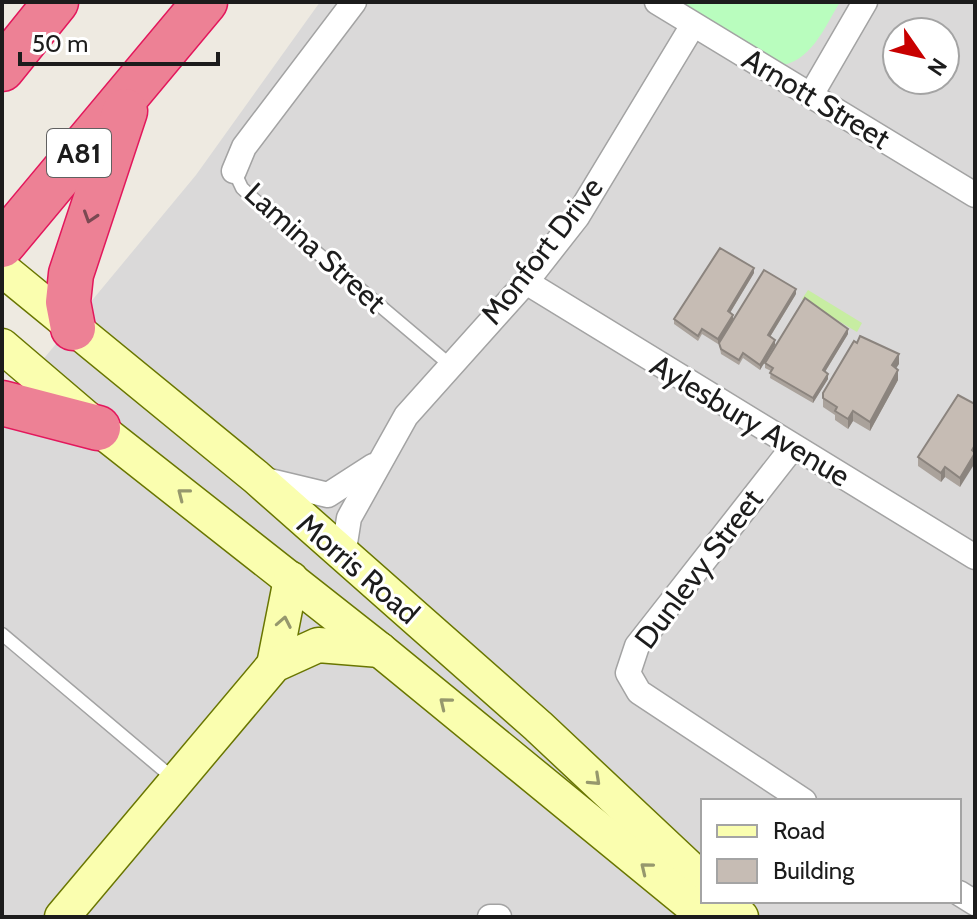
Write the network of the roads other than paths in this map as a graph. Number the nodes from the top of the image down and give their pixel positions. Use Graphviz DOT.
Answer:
graph roads {
  1 [pos="56,2"];
  2 [pos="205,2"];
  3 [pos="354,2"];
  4 [pos="657,2"];
  5 [pos="865,2"];
  6 [pos="693,25"];
  7 [pos="2,69"];
  8 [pos="132,90"];
  9 [pos="811,95"];
  10 [pos="234,171"];
  11 [pos="975,195"];
  12 [pos="2,245"];
  13 [pos="2,269"];
  14 [pos="526,282"];
  15 [pos="73,328"];
  16 [pos="2,346"];
  17 [pos="449,364"];
  18 [pos="2,403"];
  19 [pos="98,428"];
  20 [pos="793,447"];
  21 [pos="375,464"];
  22 [pos="256,477"];
  23 [pos="343,556"];
  24 [pos="975,557"];
  25 [pos="291,579"];
  26 [pos="2,634"];
  27 [pos="380,650"];
  28 [pos="274,665"];
  29 [pos="177,782"];
  30 [pos="801,799"];
  31 [pos="701,879"];
  32 [pos="726,903"];
  33 [pos="62,917"];
  34 [pos="490,917"];
  35 [pos="499,917"];
  36 [pos="706,917"];
  37 [pos="741,917"];
  1 -- 7 [label="highway"];
  2 -- 8 [label="highway, A81"];
  3 -- 10 [label="street, Lamina Street"];
  4 -- 6 [label="street, Arnott Street"];
  5 -- 9 [label="street"];
  6 -- 9 [label="street, Arnott Street"];
  6 -- 14 [label="street, Monfort Drive"];
  8 -- 12 [label="highway, A81"];
  8 -- 15 [label="highway, one-way"];
  9 -- 11 [label="street, Arnott Street"];
  10 -- 17 [label="lane, Lamina Street"];
  13 -- 15 [label="street, Morris Road"];
  14 -- 17 [label="street, Monfort Drive"];
  14 -- 20 [label="street, Aylesbury Avenue"];
  15 -- 22 [label="street, Morris Road"];
  16 -- 19 [label="street, Morris Road"];
  17 -- 21 [label="street, Monfort Drive"];
  18 -- 19 [label="highway"];
  25 -- 19 [label="street, Morris Road, one-way"];
  20 -- 24 [label="street, Aylesbury Avenue"];
  20 -- 30 [label="street, Dunlevy Street"];
  21 -- 22 [label="street, Monfort Drive"];
  21 -- 23 [label="street, Monfort Drive"];
  22 -- 23 [label="street, Morris Road"];
  23 -- 31 [label="street, Morris Road, one-way"];
  25 -- 27 [label="street, Morris Road"];
  28 -- 25 [label="street, one-way"];
  26 -- 29 [label="lane"];
  27 -- 28 [label="street"];
  36 -- 27 [label="street, Morris Road, one-way"];
  28 -- 29 [label="street"];
  29 -- 33 [label="street"];
  32 -- 37 [label="street"];
  34 -- 35 [label="street"];
}
